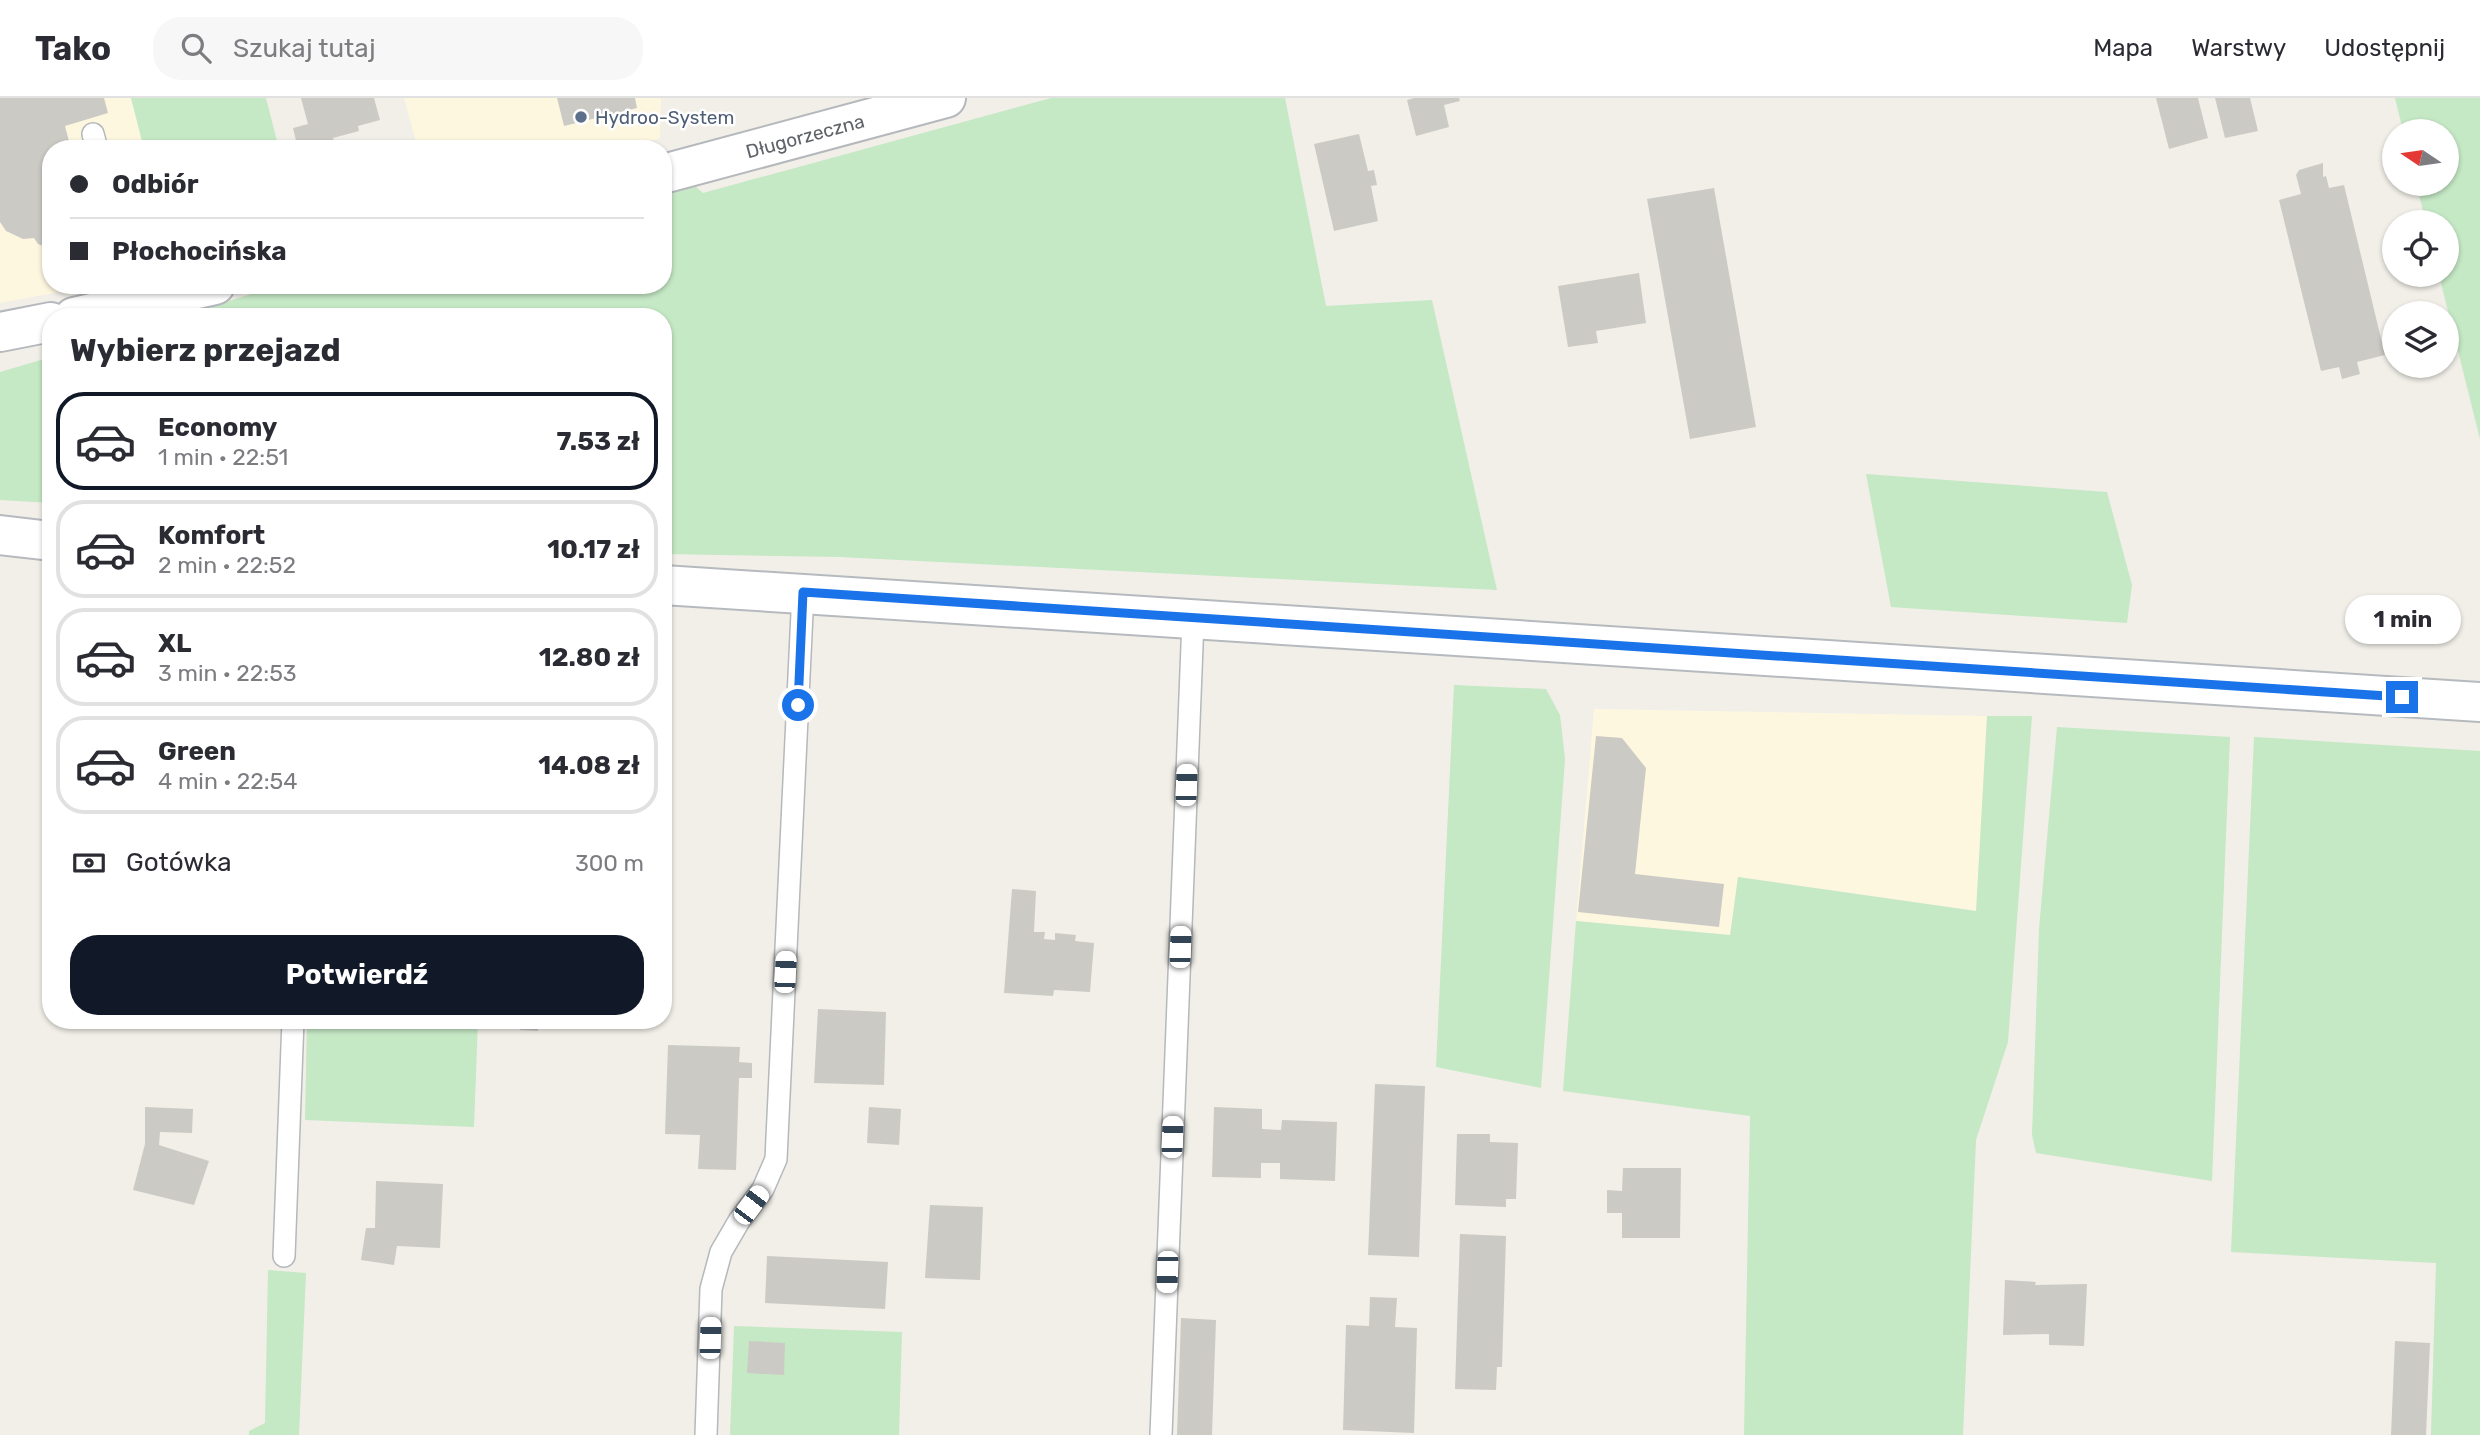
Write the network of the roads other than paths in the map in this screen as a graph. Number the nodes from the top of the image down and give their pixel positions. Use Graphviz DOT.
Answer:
graph roads {
  1 [pos="946,98"];
  2 [pos="672,172"];
  3 [pos="131,295"];
  4 [pos="97,308"];
  5 [pos="42,324"];
  6 [pos="0,332"];
  7 [pos="0,534"];
  8 [pos="42,540"];
  9 [pos="672,585"];
  10 [pos="803,592"];
  11 [pos="1193,620"];
  12 [pos="2480,702"];
  13 [pos="293,1029"];
  14 [pos="284,1256"];
  15 [pos="706,1435"];
  16 [pos="1161,1435"];
  1 -- 2 [label="main road, Długorzeczna"];
  3 -- 4 [label="main road"];
  5 -- 6 [label="main road"];
  7 -- 8 [label="main road"];
  9 -- 10 [label="main road"];
  10 -- 11 [label="main road"];
  10 -- 15 [label="lane"];
  11 -- 12 [label="main road"];
  11 -- 16 [label="lane"];
  13 -- 14 [label="lane"];
}
